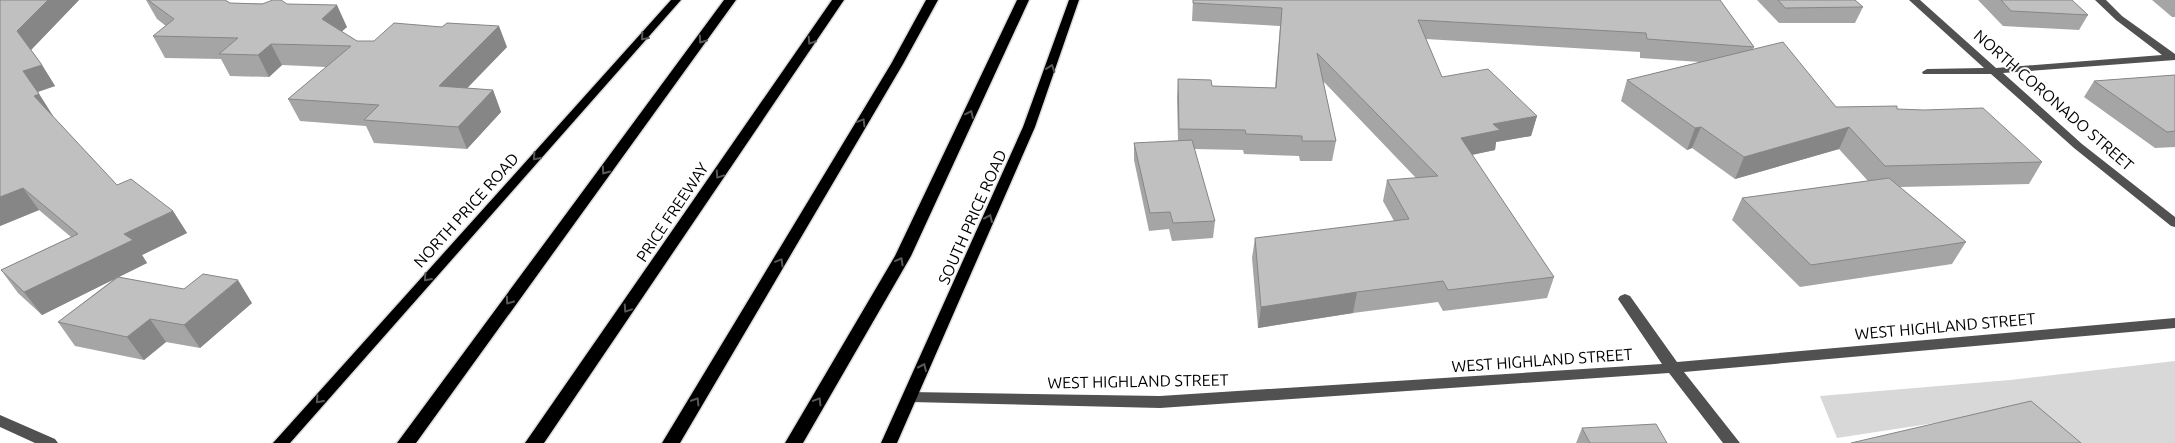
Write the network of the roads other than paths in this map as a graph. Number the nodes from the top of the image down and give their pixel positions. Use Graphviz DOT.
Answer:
graph roads {
  1 [pos="676,0"];
  2 [pos="730,0"];
  3 [pos="838,0"];
  4 [pos="932,0"];
  5 [pos="1023,0"];
  6 [pos="1074,0"];
  7 [pos="1914,0"];
  8 [pos="2100,0"];
  9 [pos="2173,57"];
  10 [pos="1993,71"];
  11 [pos="1927,72"];
  12 [pos="2175,222"];
  13 [pos="1625,299"];
  14 [pos="2175,323"];
  15 [pos="1673,368"];
  16 [pos="910,397"];
  17 [pos="0,421"];
  18 [pos="50,443"];
  19 [pos="281,443"];
  20 [pos="406,443"];
  21 [pos="534,443"];
  22 [pos="671,443"];
  23 [pos="794,443"];
  24 [pos="889,443"];
  25 [pos="1732,443"];
  1 -- 19 [label="main road, NORTH PRICE ROAD, one-way"];
  2 -- 20 [label="highway, one-way"];
  3 -- 21 [label="highway, PRICE FREEWAY, one-way"];
  22 -- 4 [label="highway, one-way"];
  23 -- 5 [label="highway, one-way"];
  16 -- 6 [label="main road, SOUTH PRICE ROAD, one-way"];
  7 -- 10 [label="street, NORTH CORONADO STREET"];
  8 -- 9 [label="street"];
  9 -- 10 [label="street"];
  10 -- 11 [label="street"];
  10 -- 12 [label="street, NORTH CORONADO STREET"];
  13 -- 15 [label="street"];
  14 -- 15 [label="street, WEST HIGHLAND STREET"];
  15 -- 16 [label="street, WEST HIGHLAND STREET"];
  15 -- 25 [label="street"];
  16 -- 24 [label="main road, SOUTH PRICE ROAD"];
  17 -- 18 [label="street"];
}
